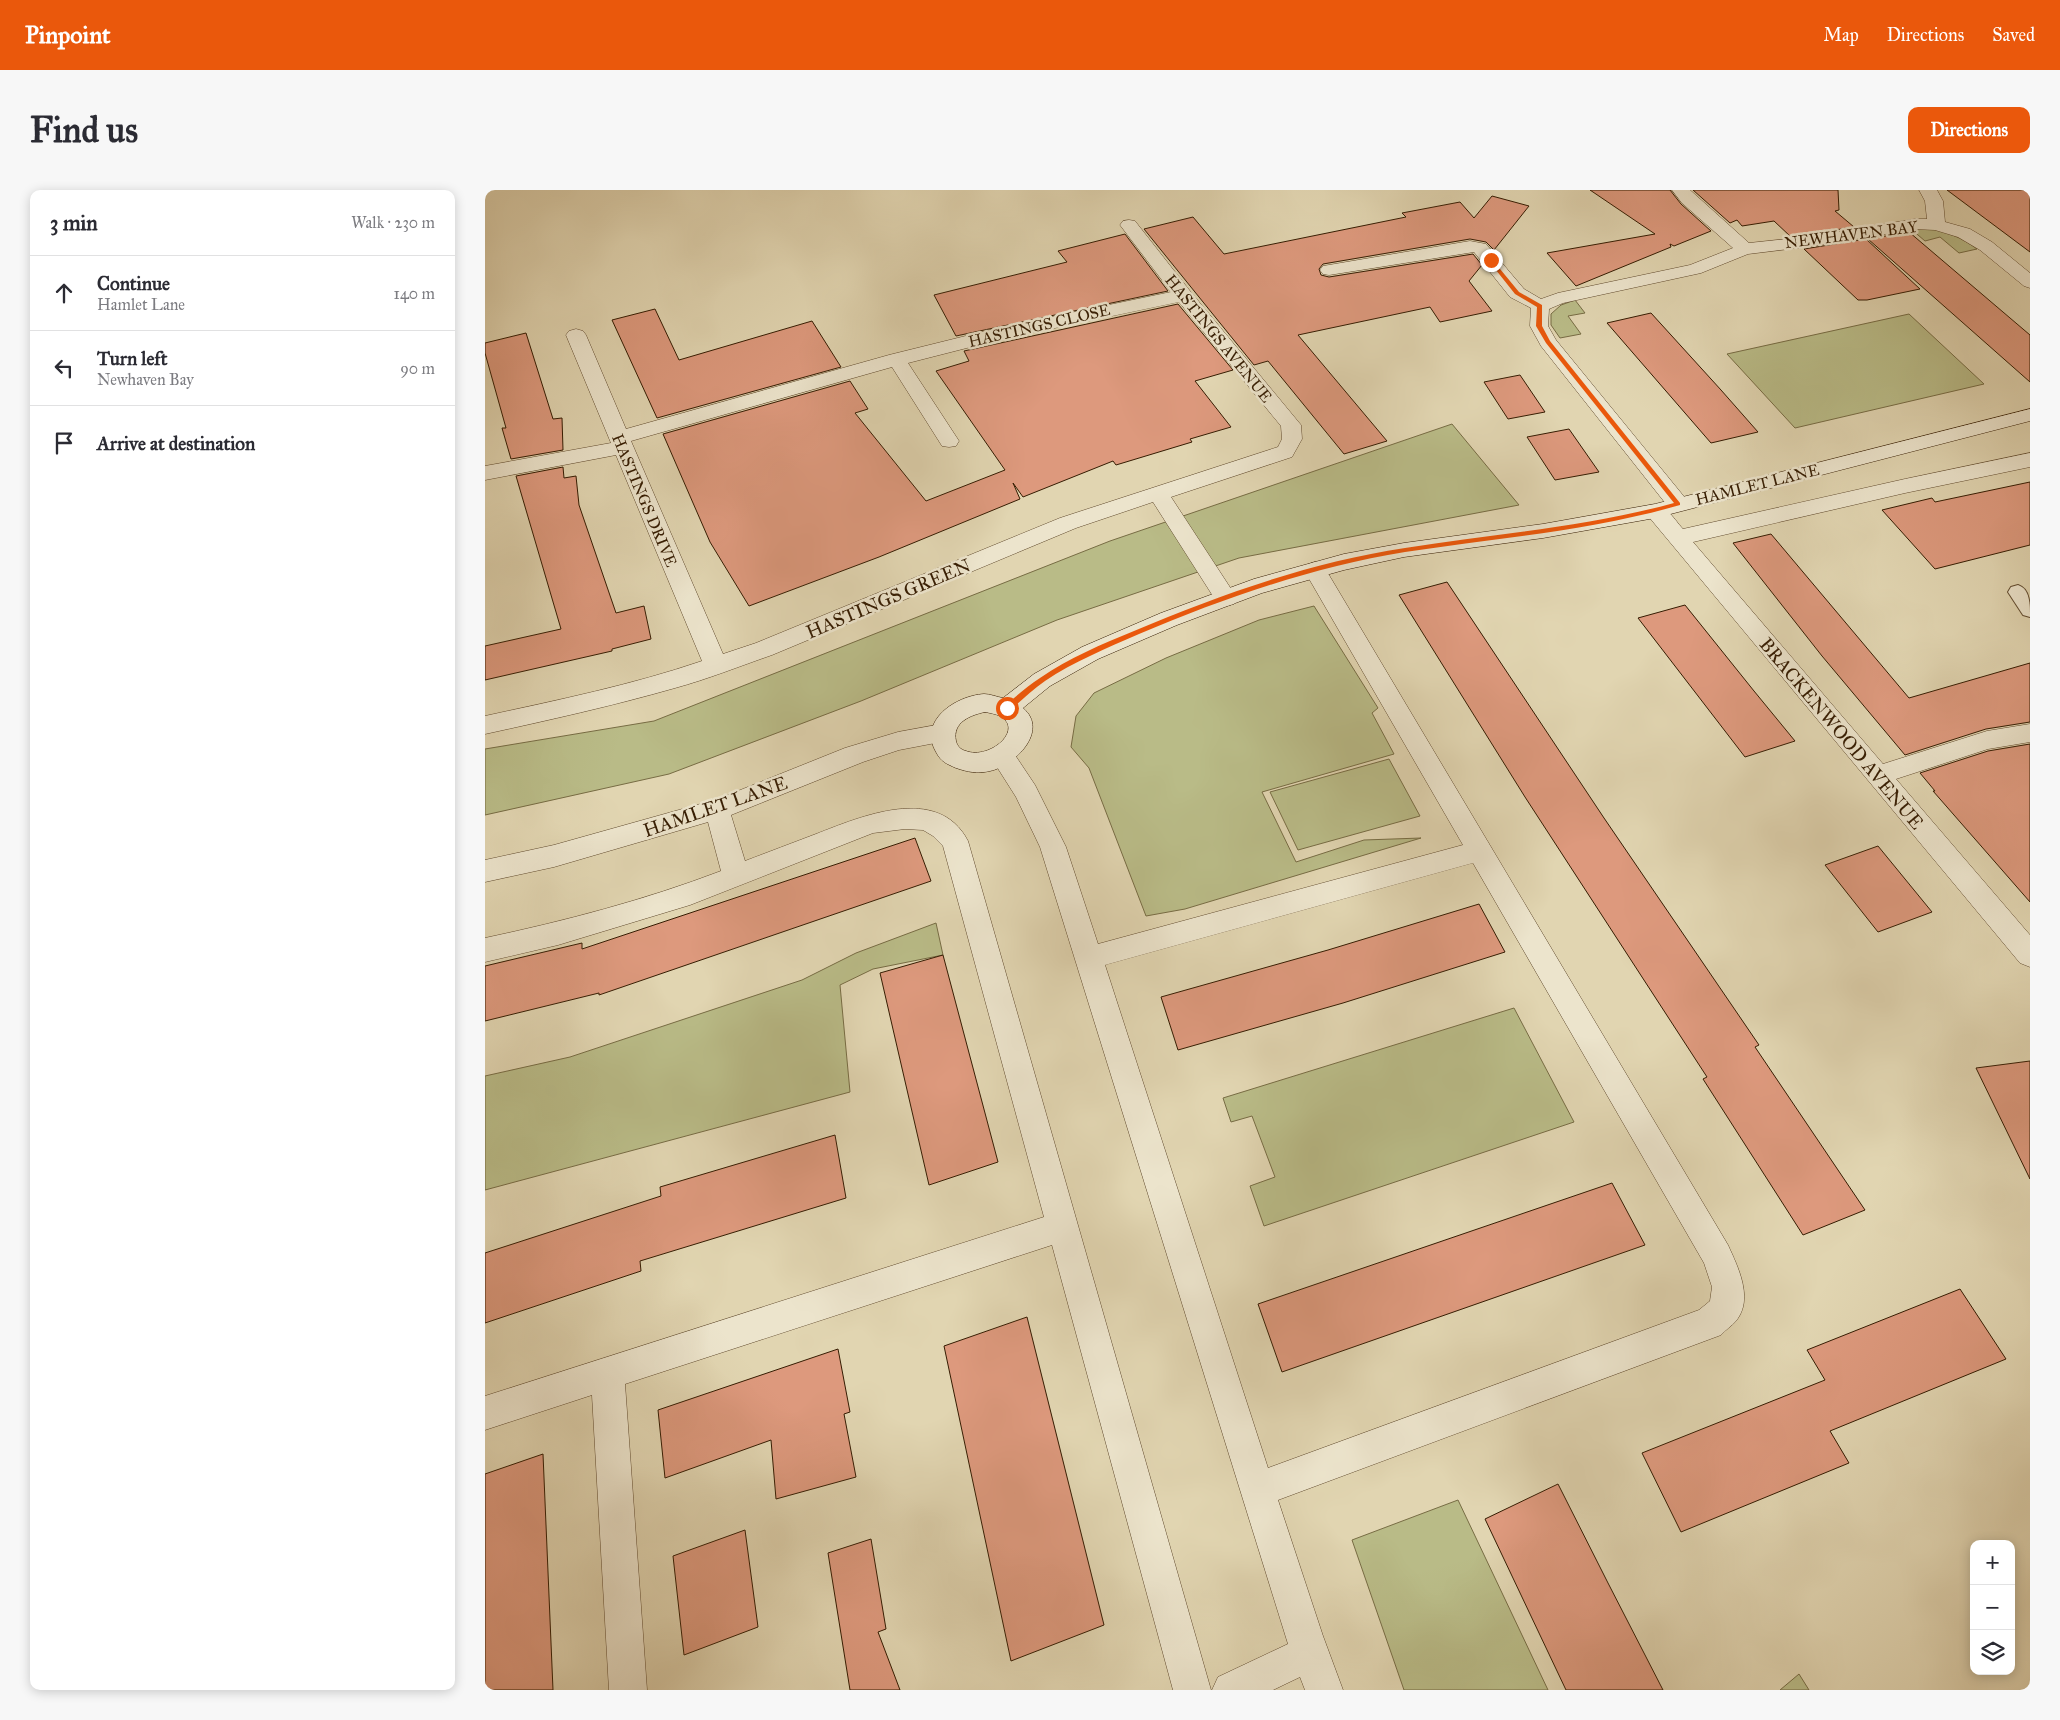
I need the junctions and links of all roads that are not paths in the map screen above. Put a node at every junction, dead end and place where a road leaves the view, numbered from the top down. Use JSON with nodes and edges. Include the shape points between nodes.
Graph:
{"nodes":[{"id":1,"x":1681,"y":190,"type":"edge"},
{"id":2,"x":1928,"y":190,"type":"edge"},
{"id":3,"x":1129,"y":225,"type":"dead end"},
{"id":4,"x":1936,"y":225,"type":"junction"},
{"id":5,"x":1745,"y":249,"type":"junction"},
{"id":6,"x":1329,"y":270,"type":"dead end"},
{"id":7,"x":2030,"y":282,"type":"edge"},
{"id":8,"x":1183,"y":295,"type":"junction"},
{"id":9,"x":1540,"y":306,"type":"junction"},
{"id":10,"x":576,"y":335,"type":"dead end"},
{"id":11,"x":896,"y":359,"type":"junction"},
{"id":12,"x":2030,"y":415,"type":"edge"},
{"id":13,"x":949,"y":441,"type":"dead end"},
{"id":14,"x":620,"y":443,"type":"junction"},
{"id":15,"x":1285,"y":452,"type":"joint"},
{"id":16,"x":2030,"y":460,"type":"edge"},
{"id":17,"x":485,"y":473,"type":"edge"},
{"id":18,"x":1158,"y":493,"type":"junction"},
{"id":19,"x":1678,"y":504,"type":"junction"},
{"id":20,"x":1655,"y":510,"type":"junction"},
{"id":21,"x":1677,"y":538,"type":"junction"},
{"id":22,"x":1315,"y":570,"type":"junction"},
{"id":23,"x":2019,"y":592,"type":"dead end"},
{"id":24,"x":1226,"y":598,"type":"junction"},
{"id":25,"x":2030,"y":610,"type":"edge"},
{"id":26,"x":716,"y":666,"type":"junction"},
{"id":27,"x":1007,"y":708,"type":"junction"},
{"id":28,"x":485,"y":725,"type":"edge"},
{"id":29,"x":942,"y":733,"type":"junction"},
{"id":30,"x":2030,"y":733,"type":"edge"},
{"id":31,"x":1002,"y":756,"type":"junction"},
{"id":32,"x":1878,"y":775,"type":"junction"},
{"id":33,"x":717,"y":808,"type":"junction"},
{"id":34,"x":1480,"y":851,"type":"junction"},
{"id":35,"x":485,"y":871,"type":"edge"},
{"id":36,"x":736,"y":877,"type":"junction"},
{"id":37,"x":485,"y":950,"type":"edge"},
{"id":38,"x":2030,"y":956,"type":"edge"},
{"id":39,"x":1088,"y":958,"type":"junction"},
{"id":40,"x":1063,"y":1226,"type":"junction"},
{"id":41,"x":607,"y":1373,"type":"junction"},
{"id":42,"x":485,"y":1413,"type":"edge"},
{"id":43,"x":1257,"y":1490,"type":"junction"},
{"id":44,"x":1310,"y":1653,"type":"junction"},
{"id":45,"x":628,"y":1690,"type":"edge"},
{"id":46,"x":1191,"y":1690,"type":"edge"},
{"id":47,"x":1231,"y":1690,"type":"edge"},
{"id":48,"x":1324,"y":1690,"type":"edge"}],
"edges":[{"from":1,"to":5,"type":"street"},
{"from":2,"to":4,"type":"street","via":[[1934,201]]},
{"from":3,"to":8,"type":"street","name":"HASTINGS AVENUE"},
{"from":4,"to":5,"type":"street","name":"NEWHAVEN BAY","via":[[1915,224]]},
{"from":4,"to":7,"type":"street","name":"NEWHAVEN BAY","via":[[1964,232],[1979,241]]},
{"from":5,"to":9,"type":"street","name":"NEWHAVEN BAY","via":[[1695,269],[1558,299]]},
{"from":6,"to":9,"type":"street","via":[[1470,246],[1480,248],[1517,293]]},
{"from":8,"to":11,"type":"street","name":"HASTINGS CLOSE"},
{"from":8,"to":15,"type":"street","name":"HASTINGS AVENUE","via":[[1291,425],[1294,436]]},
{"from":9,"to":19,"type":"street","via":[[1539,326],[1548,342]]},
{"from":10,"to":14,"type":"street","name":"HASTINGS DRIVE"},
{"from":11,"to":13,"type":"street"},
{"from":11,"to":14,"type":"street","name":"HASTINGS CLOSE"},
{"from":12,"to":19,"type":"street","name":"HAMLET LANE"},
{"from":14,"to":17,"type":"street","name":"HASTINGS CLOSE"},
{"from":14,"to":26,"type":"street","name":"HASTINGS DRIVE"},
{"from":15,"to":18,"type":"street","name":"HASTINGS GREEN"},
{"from":16,"to":21,"type":"street"},
{"from":18,"to":24,"type":"street"},
{"from":18,"to":26,"type":"street","name":"HASTINGS GREEN","via":[[1069,523],[764,650]]},
{"from":19,"to":20,"type":"street","name":"HAMLET LANE"},
{"from":20,"to":21,"type":"street","name":"BRACKENWOOD AVENUE"},
{"from":20,"to":22,"type":"street","name":"HAMLET LANE","via":[[1543,532],[1404,550]]},
{"from":21,"to":32,"type":"street","name":"BRACKENWOOD AVENUE"},
{"from":22,"to":24,"type":"street","name":"HAMLET LANE"},
{"from":22,"to":34,"type":"street"},
{"from":23,"to":25,"type":"lane"},
{"from":24,"to":27,"type":"street","name":"HAMLET LANE","via":[[1090,653],[1042,680]]},
{"from":26,"to":28,"type":"street","name":"HASTINGS GREEN","via":[[639,689]]},
{"from":27,"to":29,"type":"street","via":[[985,703],[961,709],[945,724]]},
{"from":27,"to":31,"type":"street","via":[[1020,722],[1021,731],[1012,750]]},
{"from":29,"to":31,"type":"street","via":[[942,742],[955,757],[978,763]]},
{"from":29,"to":33,"type":"street","name":"HAMLET LANE","via":[[854,755]]},
{"from":30,"to":32,"type":"street","via":[[1987,740]]},
{"from":31,"to":39,"type":"street","via":[[1026,792],[1053,847]]},
{"from":32,"to":38,"type":"street","name":"BRACKENWOOD AVENUE"},
{"from":33,"to":35,"type":"street","name":"HAMLET LANE","via":[[554,856]]},
{"from":33,"to":36,"type":"street"},
{"from":34,"to":39,"type":"street"},
{"from":34,"to":43,"type":"street","via":[[1717,1256],[1727,1287],[1725,1308],[1709,1323]]},
{"from":36,"to":37,"type":"street","via":[[558,934]]},
{"from":36,"to":40,"type":"street","via":[[869,824],[893,819],[919,820],[939,826],[955,841]]},
{"from":39,"to":43,"type":"street"},
{"from":40,"to":41,"type":"street"},
{"from":40,"to":46,"type":"street"},
{"from":41,"to":42,"type":"street"},
{"from":41,"to":45,"type":"street"},
{"from":43,"to":44,"type":"street"},
{"from":44,"to":47,"type":"street"},
{"from":44,"to":48,"type":"street"}]}
